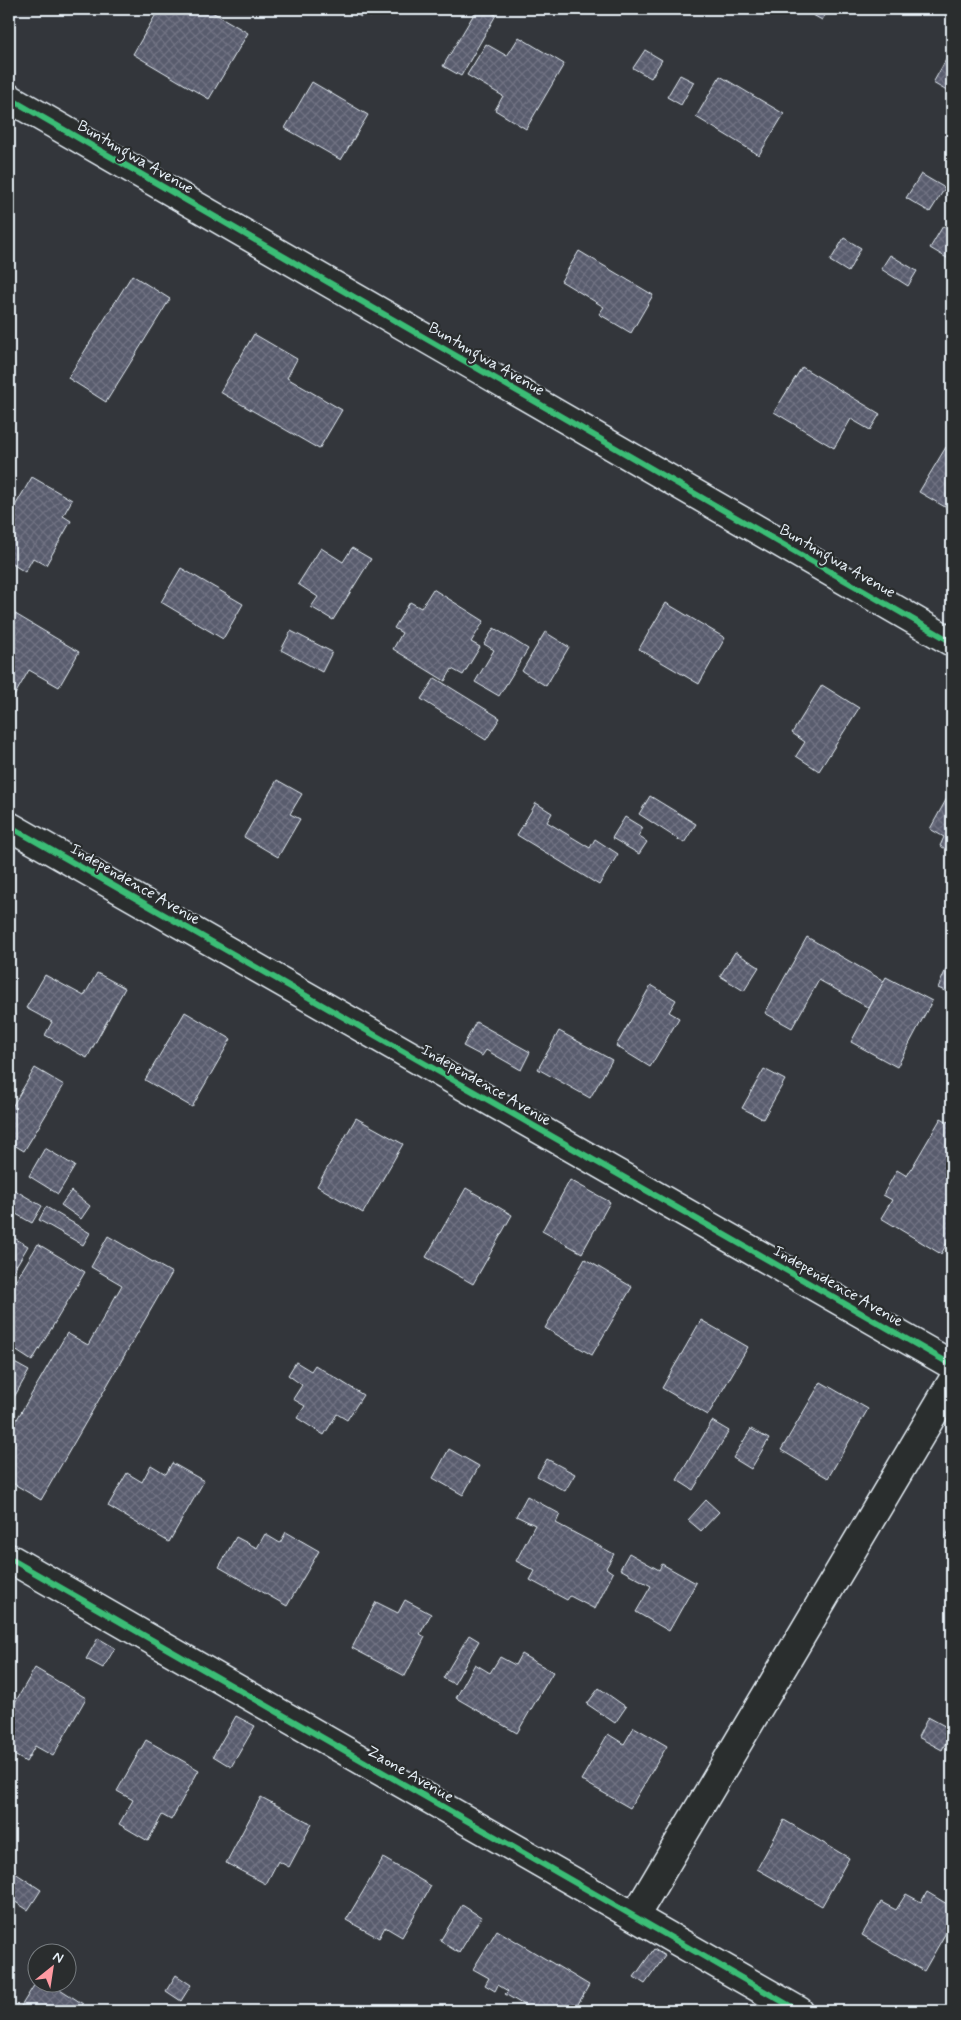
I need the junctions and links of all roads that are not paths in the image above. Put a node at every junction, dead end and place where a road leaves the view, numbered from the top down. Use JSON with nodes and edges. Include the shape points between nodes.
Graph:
{"nodes":[{"id":1,"x":9,"y":98,"type":"edge"},
{"id":2,"x":952,"y":642,"type":"edge"},
{"id":3,"x":9,"y":826,"type":"edge"},
{"id":4,"x":952,"y":1366,"type":"edge"},
{"id":5,"x":952,"y":1382,"type":"edge"},
{"id":6,"x":9,"y":1558,"type":"edge"},
{"id":7,"x":635,"y":1916,"type":"junction"},
{"id":8,"x":799,"y":2011,"type":"edge"}],
"edges":[{"from":1,"to":2,"type":"street","name":"Buntungwa Avenue"},
{"from":3,"to":4,"type":"street","name":"Independence Avenue"},
{"from":5,"to":7,"type":"street"},
{"from":6,"to":7,"type":"street","name":"Zaone Avenue"},
{"from":7,"to":8,"type":"street","name":"Zaone Avenue"}]}
